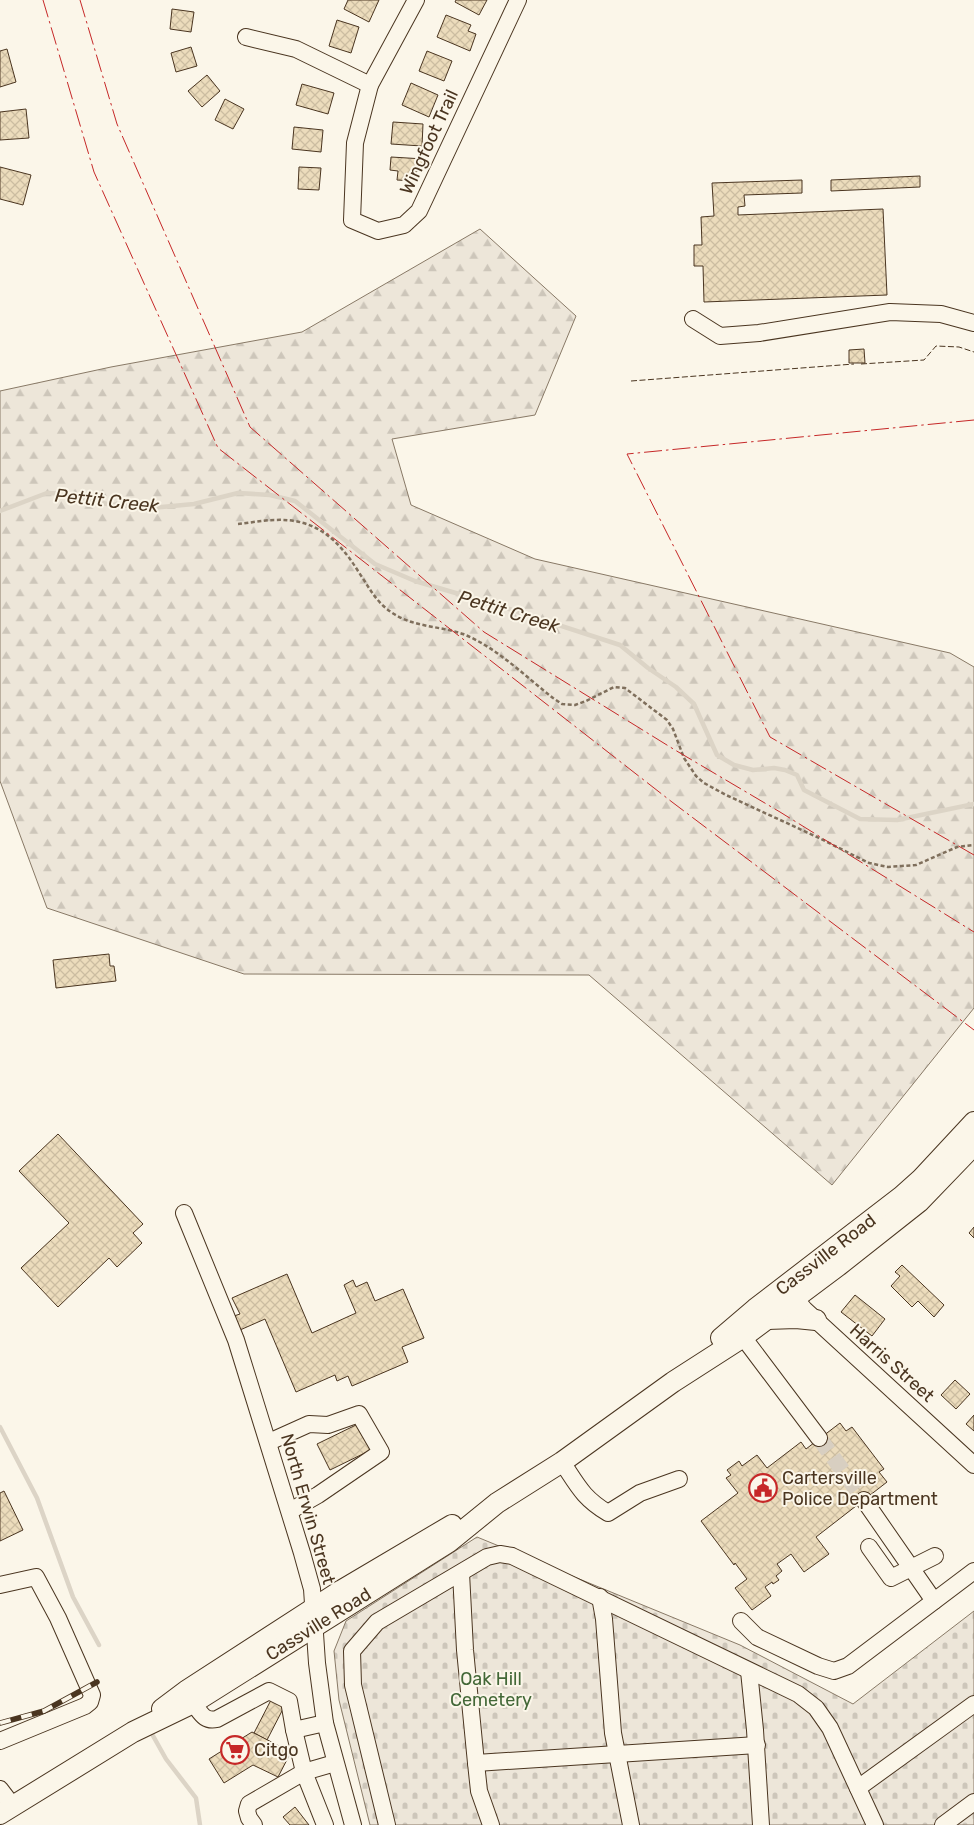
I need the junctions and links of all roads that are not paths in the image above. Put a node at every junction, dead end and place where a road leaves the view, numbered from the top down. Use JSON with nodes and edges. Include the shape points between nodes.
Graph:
{"nodes":[{"id":1,"x":416,"y":0,"type":"edge"},
{"id":2,"x":518,"y":0,"type":"edge"},
{"id":3,"x":246,"y":37,"type":"dead end"},
{"id":4,"x":370,"y":85,"type":"junction"},
{"id":5,"x":692,"y":318,"type":"dead end"},
{"id":6,"x":974,"y":323,"type":"edge"},
{"id":7,"x":974,"y":1122,"type":"edge"},
{"id":8,"x":974,"y":1145,"type":"edge"},
{"id":9,"x":184,"y":1213,"type":"dead end"},
{"id":10,"x":790,"y":1293,"type":"junction"},
{"id":11,"x":767,"y":1319,"type":"junction"},
{"id":12,"x":816,"y":1320,"type":"junction"},
{"id":13,"x":743,"y":1337,"type":"junction"},
{"id":14,"x":673,"y":1382,"type":"junction"},
{"id":15,"x":820,"y":1438,"type":"tunnel mouth"},
{"id":16,"x":269,"y":1442,"type":"junction"},
{"id":17,"x":562,"y":1462,"type":"junction"},
{"id":18,"x":974,"y":1465,"type":"edge"},
{"id":19,"x":680,"y":1479,"type":"dead end"},
{"id":20,"x":864,"y":1500,"type":"tunnel mouth"},
{"id":21,"x":290,"y":1512,"type":"junction"},
{"id":22,"x":868,"y":1547,"type":"dead end"},
{"id":23,"x":935,"y":1556,"type":"dead end"},
{"id":24,"x":912,"y":1567,"type":"junction"},
{"id":25,"x":974,"y":1571,"type":"edge"},
{"id":26,"x":461,"y":1573,"type":"junction"},
{"id":27,"x":0,"y":1585,"type":"edge"},
{"id":28,"x":600,"y":1598,"type":"junction"},
{"id":29,"x":934,"y":1601,"type":"junction"},
{"id":30,"x":314,"y":1618,"type":"junction"},
{"id":31,"x":741,"y":1622,"type":"dead end"},
{"id":32,"x":749,"y":1671,"type":"junction"},
{"id":33,"x":193,"y":1703,"type":"junction"},
{"id":34,"x":974,"y":1704,"type":"edge"},
{"id":35,"x":325,"y":1723,"type":"junction"},
{"id":36,"x":294,"y":1730,"type":"junction"},
{"id":37,"x":133,"y":1732,"type":"junction"},
{"id":38,"x":0,"y":1741,"type":"edge"},
{"id":39,"x":756,"y":1745,"type":"junction"},
{"id":40,"x":617,"y":1754,"type":"junction"},
{"id":41,"x":335,"y":1763,"type":"junction"},
{"id":42,"x":476,"y":1763,"type":"junction"},
{"id":43,"x":304,"y":1772,"type":"junction"},
{"id":44,"x":858,"y":1788,"type":"junction"},
{"id":45,"x":0,"y":1789,"type":"edge"},
{"id":46,"x":974,"y":1802,"type":"edge"},
{"id":47,"x":6,"y":1810,"type":"edge"},
{"id":48,"x":254,"y":1825,"type":"edge"},
{"id":49,"x":326,"y":1825,"type":"edge"},
{"id":50,"x":353,"y":1825,"type":"edge"},
{"id":51,"x":387,"y":1825,"type":"edge"},
{"id":52,"x":490,"y":1825,"type":"edge"},
{"id":53,"x":631,"y":1825,"type":"edge"},
{"id":54,"x":761,"y":1825,"type":"edge"},
{"id":55,"x":875,"y":1825,"type":"edge"},
{"id":56,"x":943,"y":1825,"type":"edge"}],
"edges":[{"from":1,"to":4,"type":"street","name":"Wingfoot Trail"},
{"from":2,"to":4,"type":"street","name":"Wingfoot Trail","via":[[419,211],[404,225],[378,231],[352,220],[355,143]]},
{"from":3,"to":4,"type":"street","via":[[296,49]]},
{"from":5,"to":6,"type":"street","via":[[720,336],[890,312],[941,314]]},
{"from":7,"to":10,"type":"main road","name":"Cassville Road","via":[[922,1179]]},
{"from":8,"to":10,"type":"main road","name":"Cassville Road","via":[[919,1202],[838,1266]]},
{"from":9,"to":16,"type":"street","name":"North Erwin Street","via":[[236,1340]]},
{"from":10,"to":11,"type":"main road","name":"Cassville Road"},
{"from":10,"to":12,"type":"street","name":"Harris Street"},
{"from":10,"to":14,"type":"main road","name":"Cassville Road","via":[[733,1327]]},
{"from":11,"to":12,"type":"main road"},
{"from":11,"to":13,"type":"main road","name":"Cassville Road"},
{"from":12,"to":18,"type":"street","name":"Harris Street"},
{"from":13,"to":14,"type":"main road","name":"Cassville Road"},
{"from":13,"to":15,"type":"street"},
{"from":14,"to":17,"type":"main road","name":"Cassville Road"},
{"from":16,"to":21,"type":"street","name":"North Erwin Street"},
{"from":16,"to":21,"type":"street","via":[[309,1424],[328,1425],[359,1414],[381,1452]]},
{"from":17,"to":19,"type":"street","via":[[583,1495],[608,1514],[640,1493]]},
{"from":17,"to":30,"type":"main road","name":"Cassville Road","via":[[497,1503],[448,1542]]},
{"from":20,"to":24,"type":"street"},
{"from":21,"to":30,"type":"street","name":"North Erwin Street","via":[[312,1589]]},
{"from":22,"to":24,"type":"street","via":[[891,1578]]},
{"from":23,"to":24,"type":"street"},
{"from":24,"to":29,"type":"street"},
{"from":25,"to":29,"type":"street"},
{"from":26,"to":28,"type":"street","via":[[487,1557],[506,1554]]},
{"from":26,"to":42,"type":"street"},
{"from":26,"to":51,"type":"street","via":[[378,1622],[352,1651],[353,1684]]},
{"from":27,"to":38,"type":"street","via":[[36,1577],[92,1695],[85,1706]]},
{"from":28,"to":32,"type":"street"},
{"from":28,"to":40,"type":"street"},
{"from":29,"to":31,"type":"street","via":[[848,1666],[834,1671],[757,1637]]},
{"from":30,"to":33,"type":"main road","name":"Cassville Road"},
{"from":30,"to":35,"type":"street","name":"North Erwin Street"},
{"from":30,"to":37,"type":"main road","name":"Cassville Road","via":[[186,1691]]},
{"from":32,"to":39,"type":"street"},
{"from":32,"to":44,"type":"street","via":[[798,1694],[816,1708],[830,1728]]},
{"from":33,"to":36,"type":"street","via":[[204,1719],[217,1719],[269,1691],[289,1700]]},
{"from":33,"to":37,"type":"main road","name":"Cassville Road"},
{"from":34,"to":44,"type":"street"},
{"from":35,"to":36,"type":"street"},
{"from":35,"to":41,"type":"street","name":"North Erwin Street"},
{"from":36,"to":43,"type":"street"},
{"from":37,"to":47,"type":"main road","name":"Cassville Road"},
{"from":39,"to":40,"type":"street"},
{"from":39,"to":54,"type":"street"},
{"from":40,"to":42,"type":"street"},
{"from":40,"to":53,"type":"street"},
{"from":41,"to":43,"type":"street"},
{"from":41,"to":50,"type":"street","name":"North Erwin Street"},
{"from":42,"to":52,"type":"street","via":[[479,1791]]},
{"from":43,"to":48,"type":"street","via":[[249,1804],[247,1811]]},
{"from":43,"to":49,"type":"street"},
{"from":44,"to":55,"type":"street"},
{"from":45,"to":47,"type":"street"},
{"from":46,"to":56,"type":"street"}]}
